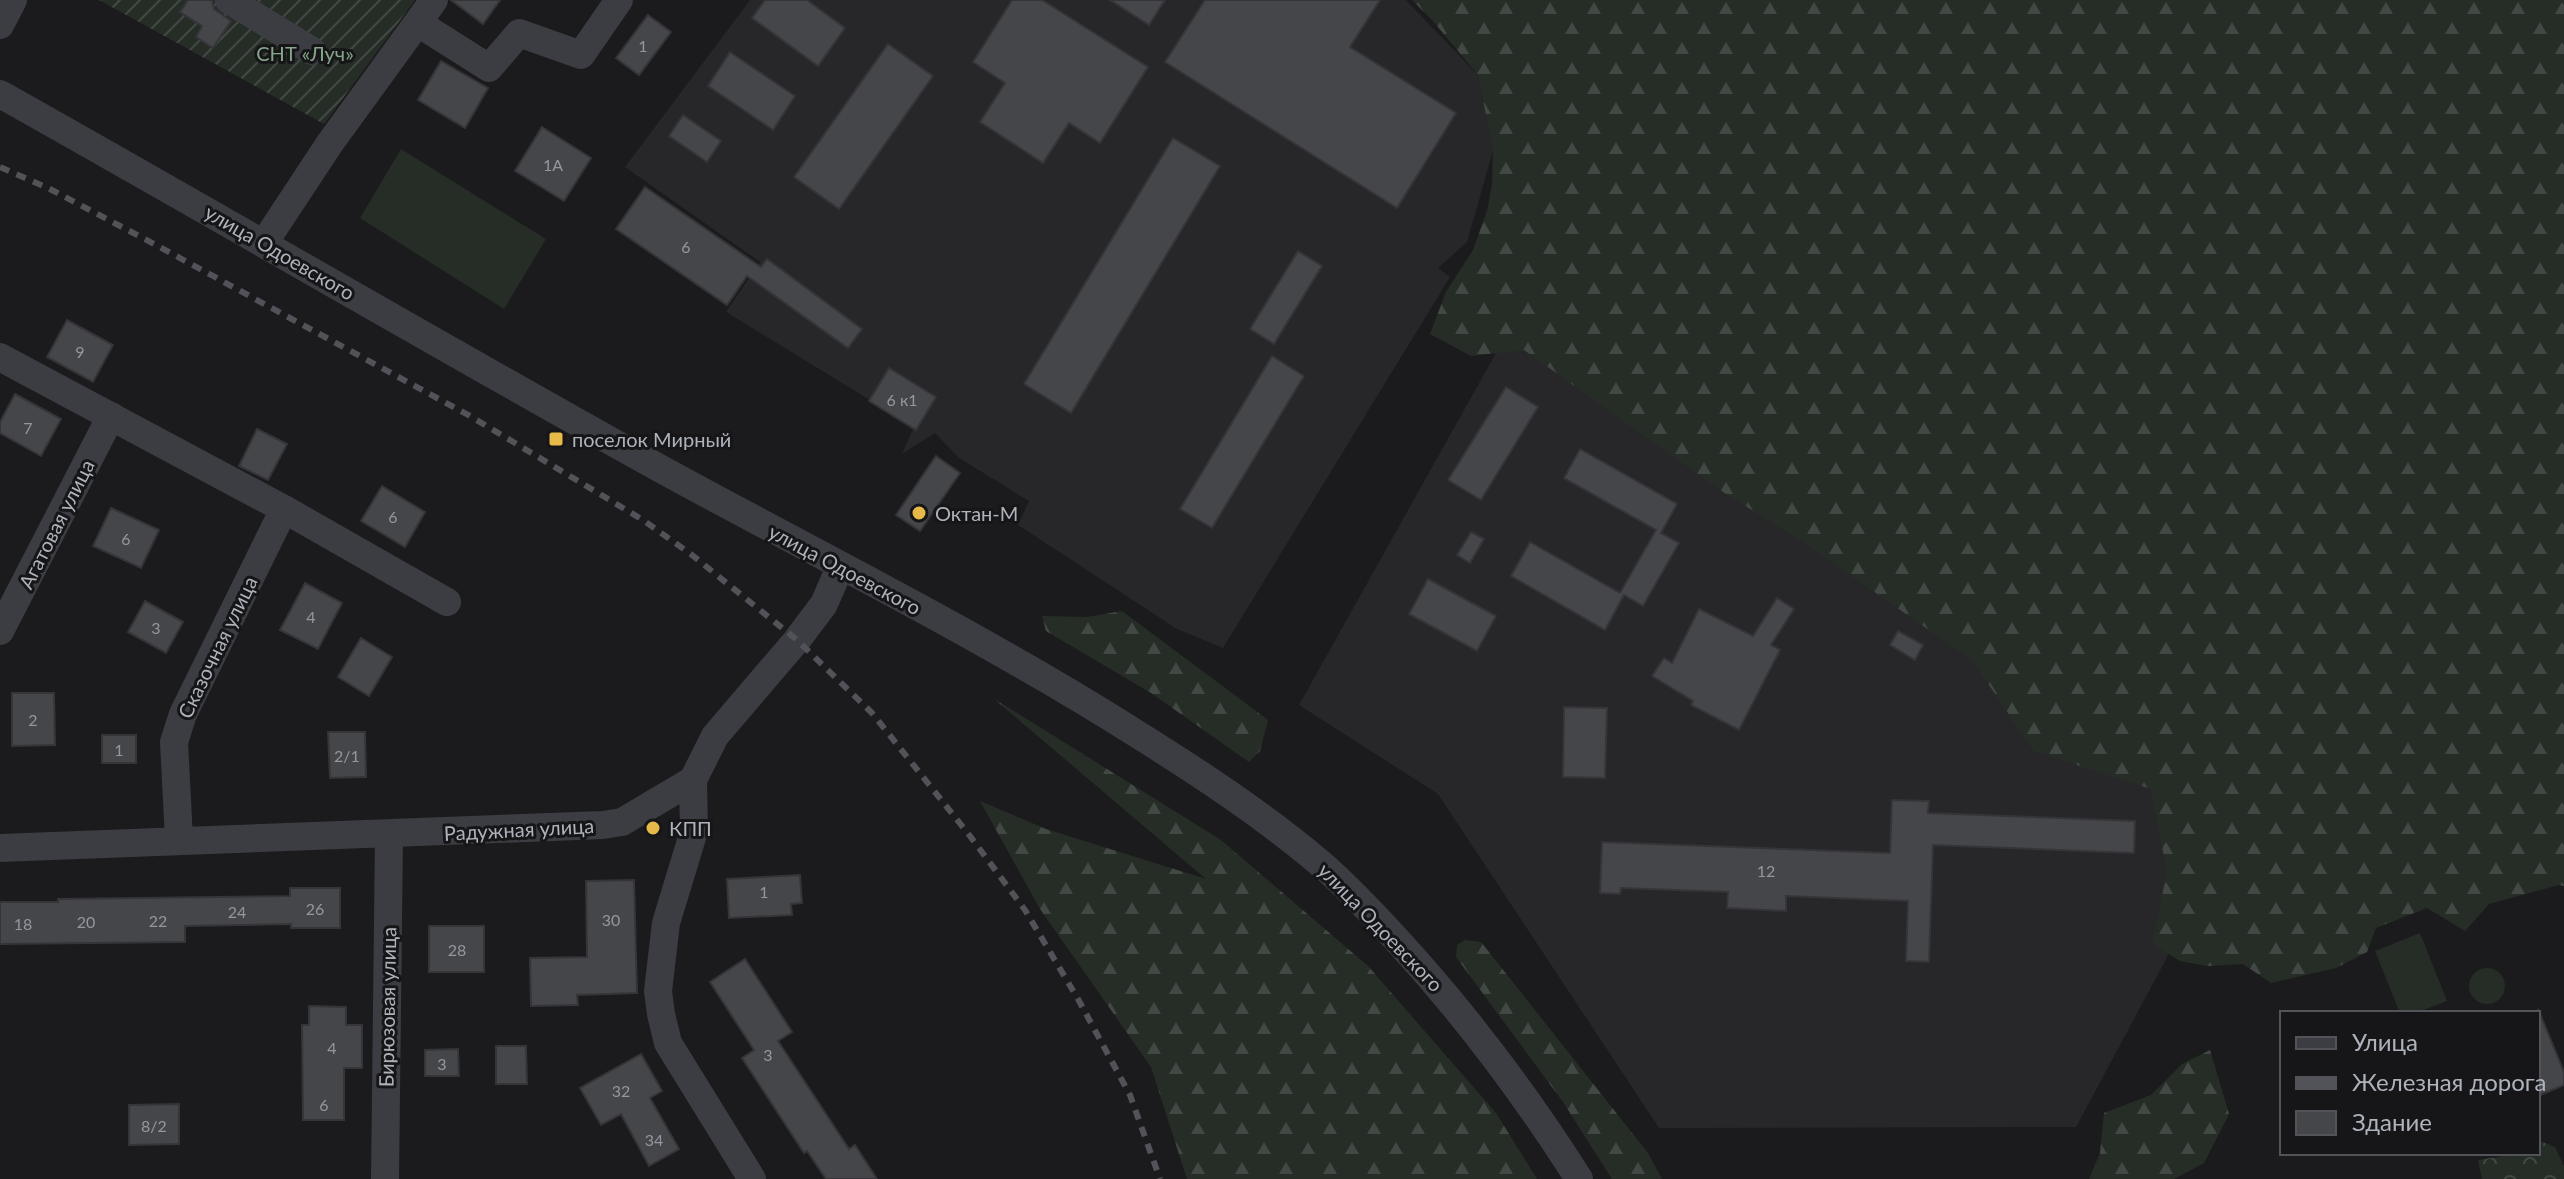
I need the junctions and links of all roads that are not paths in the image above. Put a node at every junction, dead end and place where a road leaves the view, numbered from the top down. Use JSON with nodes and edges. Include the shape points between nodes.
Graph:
{"nodes":[{"id":1,"x":13,"y":0,"type":"edge"},
{"id":2,"x":229,"y":0,"type":"edge"},
{"id":3,"x":619,"y":0,"type":"edge"},
{"id":4,"x":426,"y":11,"type":"edge"},
{"id":5,"x":0,"y":25,"type":"edge"},
{"id":6,"x":312,"y":51,"type":"dead end"},
{"id":7,"x":0,"y":94,"type":"edge"},
{"id":8,"x":264,"y":243,"type":"junction"},
{"id":9,"x":0,"y":357,"type":"edge"},
{"id":10,"x":111,"y":416,"type":"junction"},
{"id":11,"x":284,"y":509,"type":"junction"},
{"id":12,"x":840,"y":567,"type":"junction"},
{"id":13,"x":447,"y":602,"type":"dead end"},
{"id":14,"x":0,"y":631,"type":"edge"},
{"id":15,"x":693,"y":780,"type":"junction"},
{"id":16,"x":389,"y":835,"type":"junction"},
{"id":17,"x":179,"y":839,"type":"junction"},
{"id":18,"x":0,"y":848,"type":"edge"},
{"id":19,"x":385,"y":1179,"type":"edge"},
{"id":20,"x":752,"y":1179,"type":"edge"},
{"id":21,"x":1579,"y":1179,"type":"edge"}],
"edges":[{"from":1,"to":5,"type":"street"},
{"from":2,"to":6,"type":"street"},
{"from":3,"to":4,"type":"street","via":[[581,55],[519,33],[489,68]]},
{"from":4,"to":8,"type":"street"},
{"from":7,"to":8,"type":"street","name":"улица Одоевского"},
{"from":8,"to":12,"type":"street","name":"улица Одоевского"},
{"from":9,"to":10,"type":"street"},
{"from":10,"to":11,"type":"street"},
{"from":10,"to":14,"type":"street","name":"Агатовая улица"},
{"from":11,"to":13,"type":"street"},
{"from":11,"to":17,"type":"street","name":"Сказочная улица","via":[[174,742]]},
{"from":12,"to":15,"type":"street","via":[[824,604],[715,736]]},
{"from":12,"to":21,"type":"street","name":"улица Одоевского","via":[[1075,695],[1203,776],[1324,866],[1439,986]]},
{"from":15,"to":16,"type":"street","name":"Радужная улица","via":[[613,824]]},
{"from":15,"to":20,"type":"street","via":[[694,831],[666,923],[658,991],[661,1014],[668,1043]]},
{"from":16,"to":17,"type":"street","name":"Радужная улица"},
{"from":16,"to":19,"type":"street","name":"Бирюзовая улица"},
{"from":17,"to":18,"type":"street","name":"Радужная улица"}]}
